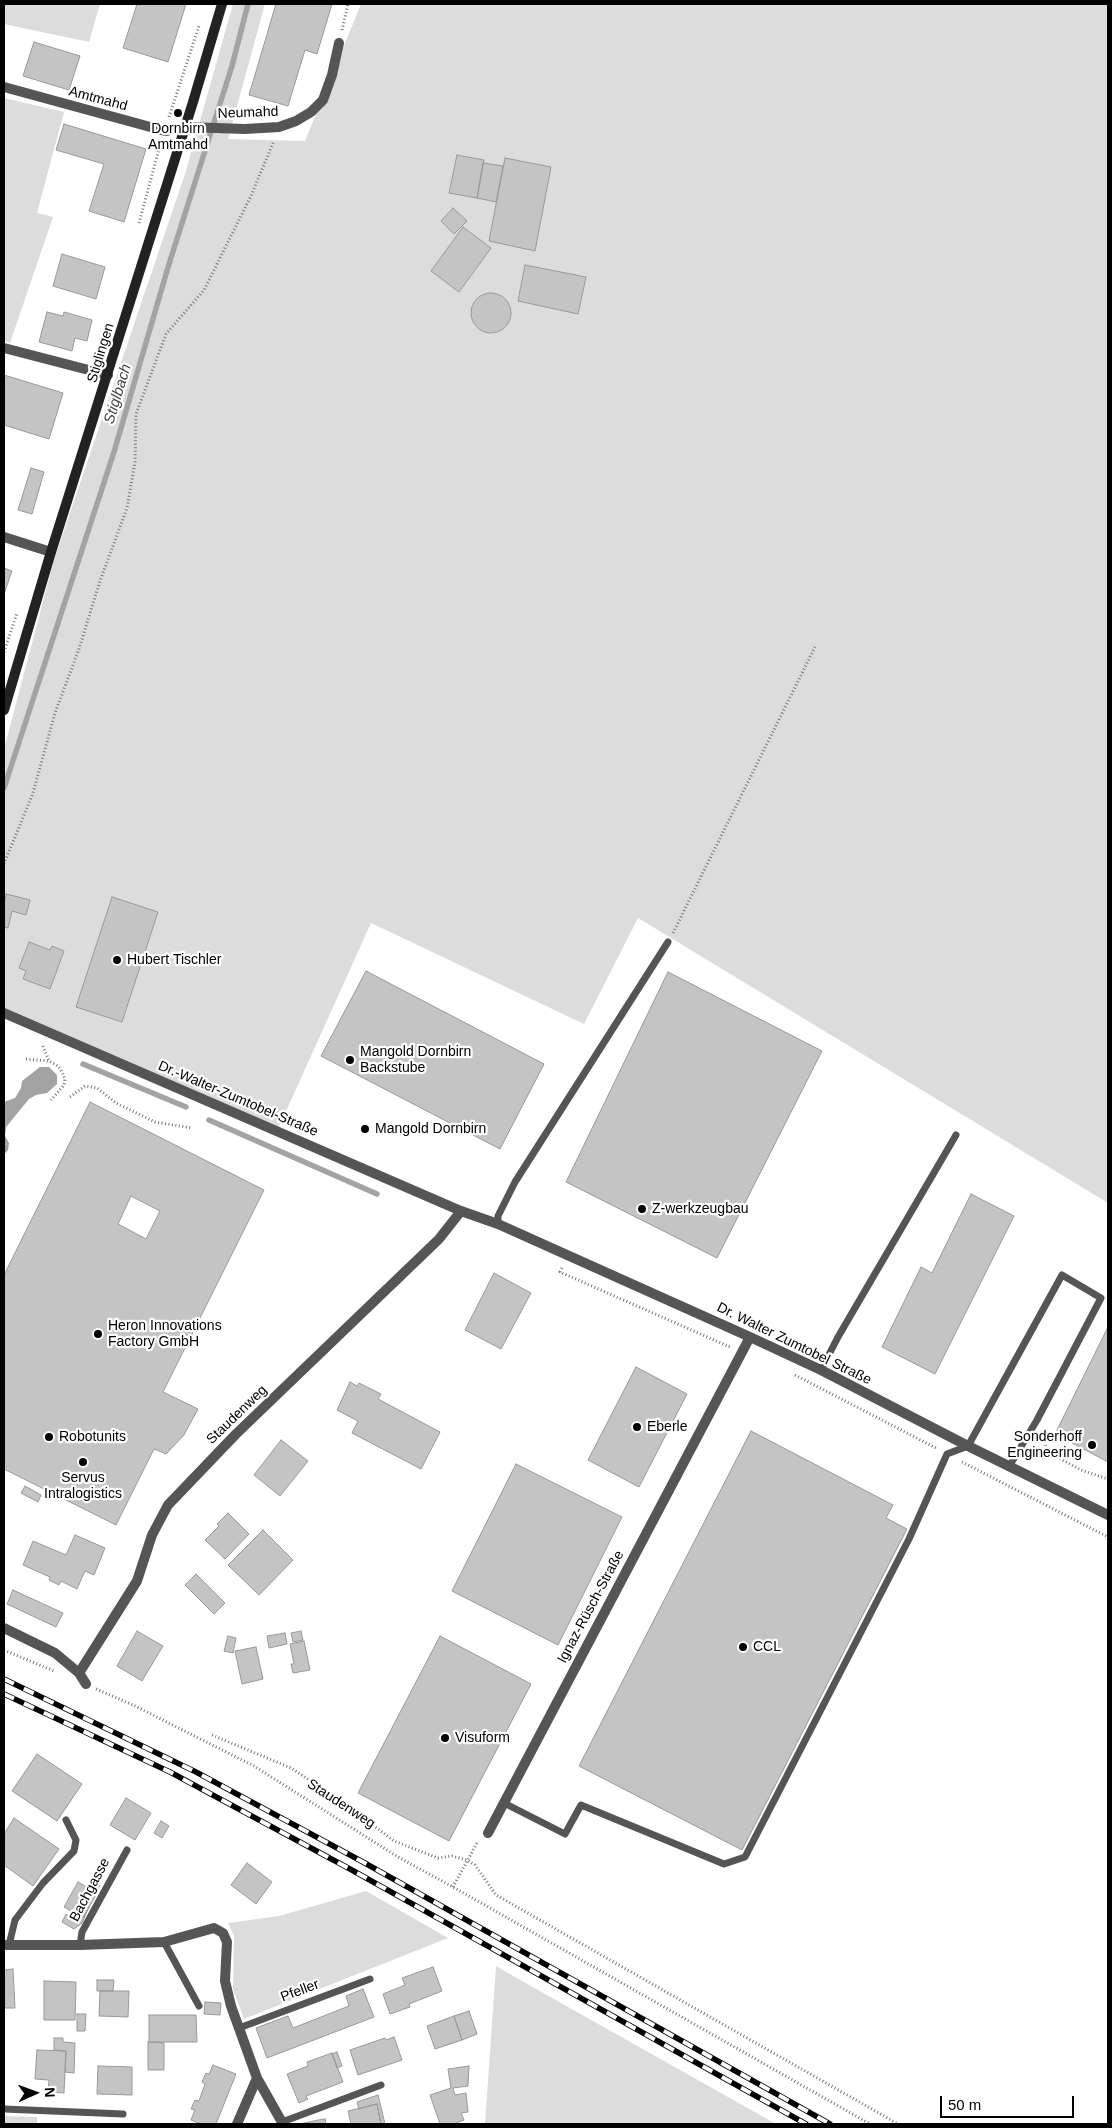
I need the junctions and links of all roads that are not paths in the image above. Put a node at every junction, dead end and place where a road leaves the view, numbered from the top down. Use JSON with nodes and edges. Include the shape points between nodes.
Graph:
{"nodes":[{"id":1,"x":222,"y":4,"type":"edge"},
{"id":2,"x":339,"y":43,"type":"road end"},
{"id":3,"x":4,"y":87,"type":"edge"},
{"id":4,"x":186,"y":127,"type":"junction"},
{"id":5,"x":4,"y":348,"type":"edge"},
{"id":6,"x":108,"y":375,"type":"junction"},
{"id":7,"x":4,"y":537,"type":"edge"},
{"id":8,"x":51,"y":552,"type":"junction"},
{"id":9,"x":4,"y":710,"type":"edge"},
{"id":10,"x":668,"y":942,"type":"road end"},
{"id":11,"x":4,"y":1013,"type":"edge"},
{"id":12,"x":956,"y":1135,"type":"dead end"},
{"id":13,"x":461,"y":1211,"type":"junction"},
{"id":14,"x":498,"y":1224,"type":"junction"},
{"id":15,"x":750,"y":1337,"type":"junction"},
{"id":16,"x":821,"y":1370,"type":"junction"},
{"id":17,"x":968,"y":1446,"type":"junction"},
{"id":18,"x":1010,"y":1465,"type":"junction"},
{"id":19,"x":1108,"y":1515,"type":"edge"},
{"id":20,"x":4,"y":1628,"type":"edge"},
{"id":21,"x":79,"y":1673,"type":"junction"},
{"id":22,"x":86,"y":1684,"type":"road end"},
{"id":23,"x":504,"y":1803,"type":"junction"},
{"id":24,"x":66,"y":1820,"type":"dead end"},
{"id":25,"x":488,"y":1833,"type":"road end"},
{"id":26,"x":127,"y":1850,"type":"dead end"},
{"id":27,"x":164,"y":1942,"type":"junction"},
{"id":28,"x":6,"y":1945,"type":"edge"},
{"id":29,"x":80,"y":1945,"type":"junction"},
{"id":30,"x":370,"y":1979,"type":"dead end"},
{"id":31,"x":199,"y":2006,"type":"dead end"},
{"id":32,"x":239,"y":2028,"type":"junction"},
{"id":33,"x":257,"y":2078,"type":"junction"},
{"id":34,"x":381,"y":2085,"type":"dead end"},
{"id":35,"x":4,"y":2109,"type":"edge"},
{"id":36,"x":123,"y":2114,"type":"dead end"},
{"id":37,"x":283,"y":2123,"type":"edge"},
{"id":38,"x":238,"y":2124,"type":"edge"}],
"edges":[{"from":1,"to":4,"type":"main road","name":"Stiglingen"},
{"from":2,"to":4,"type":"street","name":"Neumahd","via":[[323,100],[304,117],[279,128]]},
{"from":3,"to":4,"type":"street","name":"Amtmahd","via":[[130,117],[165,131]]},
{"from":4,"to":6,"type":"main road","name":"Stiglingen"},
{"from":5,"to":6,"type":"street"},
{"from":6,"to":8,"type":"main road","name":"Stiglingen"},
{"from":7,"to":8,"type":"street"},
{"from":8,"to":9,"type":"main road","name":"Stiglingen"},
{"from":10,"to":14,"type":"lane","via":[[515,1182],[498,1216]]},
{"from":11,"to":13,"type":"street","name":"Dr.-Walter-Zumtobel-Straße"},
{"from":12,"to":16,"type":"lane"},
{"from":13,"to":14,"type":"street","name":"Dr. Walter Zumtobel Straße"},
{"from":13,"to":21,"type":"street","name":"Staudenweg","via":[[439,1239],[236,1434],[168,1505],[152,1535],[137,1581]]},
{"from":14,"to":15,"type":"street","name":"Dr. Walter Zumtobel Straße"},
{"from":15,"to":16,"type":"street","name":"Dr. Walter Zumtobel Straße"},
{"from":15,"to":23,"type":"street","name":"Ignaz-Rüsch-Straße"},
{"from":16,"to":17,"type":"street","name":"Dr. Walter Zumtobel Straße"},
{"from":17,"to":18,"type":"street","name":"Dr. Walter Zumtobel Straße"},
{"from":17,"to":18,"type":"lane","via":[[1062,1275],[1102,1298]]},
{"from":17,"to":23,"type":"lane","via":[[947,1454],[909,1539],[745,1857],[724,1864],[581,1805],[565,1834]]},
{"from":18,"to":19,"type":"street","name":"Dr. Walter Zumtobel Straße"},
{"from":20,"to":21,"type":"street","via":[[55,1653]]},
{"from":21,"to":22,"type":"street"},
{"from":23,"to":25,"type":"street","name":"Ignaz-Rüsch-Straße"},
{"from":24,"to":28,"type":"lane","via":[[76,1840],[74,1852],[43,1883],[15,1920]]},
{"from":26,"to":29,"type":"lane","name":"Bachgasse","via":[[82,1932]]},
{"from":27,"to":29,"type":"street"},
{"from":27,"to":31,"type":"lane"},
{"from":27,"to":32,"type":"street","via":[[214,1928],[223,1933],[226,1942],[225,1981]]},
{"from":28,"to":29,"type":"street"},
{"from":30,"to":32,"type":"lane","name":"Pfeller"},
{"from":32,"to":33,"type":"street"},
{"from":33,"to":37,"type":"street"},
{"from":33,"to":38,"type":"street"},
{"from":34,"to":37,"type":"lane"},
{"from":35,"to":36,"type":"lane"}]}
